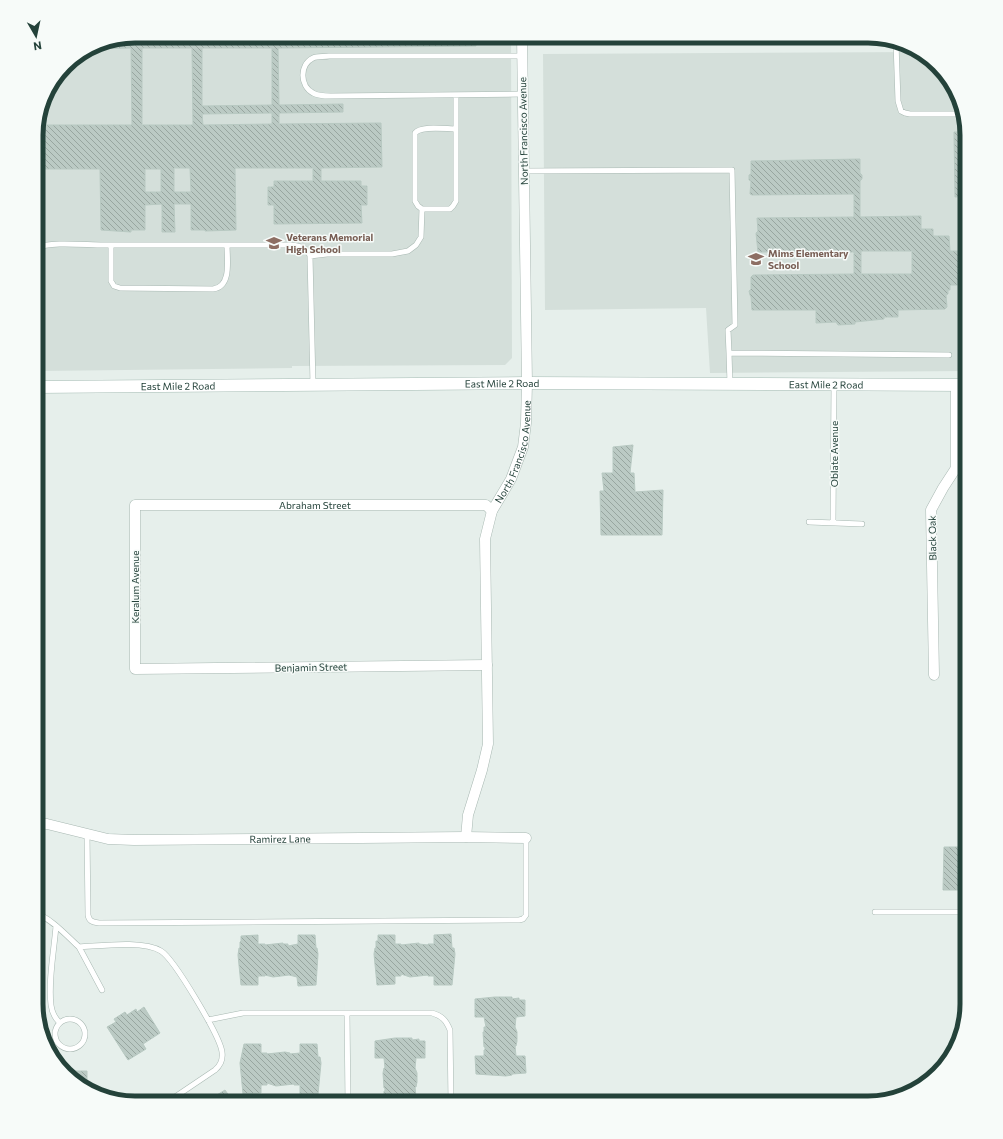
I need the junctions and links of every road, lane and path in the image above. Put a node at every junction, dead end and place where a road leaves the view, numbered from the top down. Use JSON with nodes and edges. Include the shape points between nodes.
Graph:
{"nodes":[{"id":1,"x":522,"y":43,"type":"edge"},
{"id":2,"x":896,"y":48,"type":"edge"},
{"id":3,"x":522,"y":56,"type":"junction"},
{"id":4,"x":523,"y":94,"type":"junction"},
{"id":5,"x":456,"y":95,"type":"junction"},
{"id":6,"x":957,"y":114,"type":"edge"},
{"id":7,"x":456,"y":129,"type":"junction"},
{"id":8,"x":524,"y":171,"type":"junction"},
{"id":9,"x":422,"y":209,"type":"junction"},
{"id":10,"x":43,"y":245,"type":"edge"},
{"id":11,"x":111,"y":245,"type":"junction"},
{"id":12,"x":227,"y":245,"type":"junction"},
{"id":13,"x":310,"y":256,"type":"junction"},
{"id":14,"x":729,"y":353,"type":"junction"},
{"id":15,"x":949,"y":355,"type":"dead end"},
{"id":16,"x":527,"y":383,"type":"junction"},
{"id":17,"x":730,"y":384,"type":"junction"},
{"id":18,"x":834,"y":384,"type":"junction"},
{"id":19,"x":313,"y":385,"type":"junction"},
{"id":20,"x":960,"y":385,"type":"edge"},
{"id":21,"x":43,"y":387,"type":"edge"},
{"id":22,"x":960,"y":413,"type":"edge"},
{"id":23,"x":135,"y":505,"type":"joint"},
{"id":24,"x":492,"y":511,"type":"junction"},
{"id":25,"x":809,"y":522,"type":"dead end"},
{"id":26,"x":833,"y":523,"type":"junction"},
{"id":27,"x":862,"y":524,"type":"dead end"},
{"id":28,"x":487,"y":666,"type":"junction"},
{"id":29,"x":135,"y":669,"type":"joint"},
{"id":30,"x":934,"y":675,"type":"dead end"},
{"id":31,"x":43,"y":824,"type":"edge"},
{"id":32,"x":87,"y":834,"type":"junction"},
{"id":33,"x":466,"y":837,"type":"junction"},
{"id":34,"x":526,"y":838,"type":"joint"},
{"id":35,"x":875,"y":912,"type":"dead end"},
{"id":36,"x":960,"y":912,"type":"edge"},
{"id":37,"x":43,"y":917,"type":"edge"},
{"id":38,"x":56,"y":926,"type":"junction"},
{"id":39,"x":79,"y":947,"type":"junction"},
{"id":40,"x":102,"y":990,"type":"dead end"},
{"id":41,"x":347,"y":1013,"type":"junction"},
{"id":42,"x":208,"y":1020,"type":"junction"},
{"id":43,"x":59,"y":1022,"type":"junction"},
{"id":44,"x":176,"y":1096,"type":"edge"},
{"id":45,"x":348,"y":1096,"type":"edge"},
{"id":46,"x":450,"y":1096,"type":"edge"}],
"edges":[{"from":1,"to":3,"type":"street","name":"North Francisco Avenue"},
{"from":2,"to":6,"type":"lane","via":[[898,101],[901,111],[910,114]]},
{"from":3,"to":4,"type":"street","name":"North Francisco Avenue"},
{"from":3,"to":5,"type":"lane","via":[[329,56],[314,58],[304,68],[303,83],[314,94]]},
{"from":4,"to":5,"type":"lane"},
{"from":4,"to":8,"type":"street","name":"North Francisco Avenue"},
{"from":5,"to":7,"type":"lane"},
{"from":7,"to":9,"type":"lane","via":[[455,204],[450,209]]},
{"from":7,"to":9,"type":"lane","via":[[421,128],[415,133],[415,201]]},
{"from":8,"to":14,"type":"lane","via":[[732,170],[735,325],[728,330]]},
{"from":8,"to":16,"type":"street","name":"North Francisco Avenue"},
{"from":9,"to":13,"type":"lane","via":[[421,237],[408,251],[392,254]]},
{"from":10,"to":11,"type":"lane"},
{"from":11,"to":12,"type":"lane"},
{"from":11,"to":12,"type":"lane","via":[[111,281],[114,286],[205,289],[217,288],[226,279]]},
{"from":12,"to":13,"type":"lane","via":[[298,245]]},
{"from":13,"to":19,"type":"lane"},
{"from":14,"to":15,"type":"lane"},
{"from":14,"to":17,"type":"lane"},
{"from":16,"to":17,"type":"main road","name":"East Mile 2 Road"},
{"from":16,"to":19,"type":"main road","name":"East Mile 2 Road"},
{"from":16,"to":24,"type":"street","name":"North Francisco Avenue","via":[[523,447],[511,479]]},
{"from":17,"to":18,"type":"main road","name":"East Mile 2 Road"},
{"from":18,"to":20,"type":"main road","name":"East Mile 2 Road"},
{"from":18,"to":26,"type":"lane","name":"Oblate Avenue"},
{"from":19,"to":21,"type":"main road","name":"East Mile 2 Road"},
{"from":22,"to":30,"type":"street","name":"Black Oak","via":[[956,468],[931,510]]},
{"from":23,"to":24,"type":"street","name":"Abraham Street","via":[[486,505]]},
{"from":23,"to":29,"type":"street","name":"Keralum Avenue"},
{"from":24,"to":28,"type":"street","name":"North Francisco Avenue","via":[[485,539]]},
{"from":25,"to":26,"type":"lane"},
{"from":26,"to":27,"type":"lane"},
{"from":28,"to":29,"type":"street","name":"Benjamin Street"},
{"from":28,"to":33,"type":"street","name":"North Francisco Avenue","via":[[488,744],[468,815]]},
{"from":31,"to":32,"type":"street","name":"Ramirez Lane"},
{"from":32,"to":33,"type":"street","name":"Ramirez Lane","via":[[108,839],[134,840]]},
{"from":32,"to":34,"type":"lane","via":[[88,915],[92,922],[99,923],[519,920],[526,915]]},
{"from":33,"to":34,"type":"street","name":"Ramirez Lane"},
{"from":35,"to":36,"type":"lane"},
{"from":37,"to":38,"type":"lane"},
{"from":38,"to":39,"type":"lane"},
{"from":38,"to":43,"type":"lane","via":[[51,1006]]},
{"from":39,"to":40,"type":"lane"},
{"from":39,"to":42,"type":"lane","via":[[144,945],[161,950],[167,955]]},
{"from":41,"to":42,"type":"lane","via":[[243,1013]]},
{"from":41,"to":45,"type":"lane"},
{"from":41,"to":46,"type":"lane","via":[[432,1013],[447,1021],[450,1030]]},
{"from":42,"to":44,"type":"lane","via":[[221,1046],[219,1067]]},
{"from":43,"to":43,"type":"lane","via":[[54,1032],[57,1042],[71,1049],[80,1045],[85,1036],[81,1023],[68,1018]]}]}
